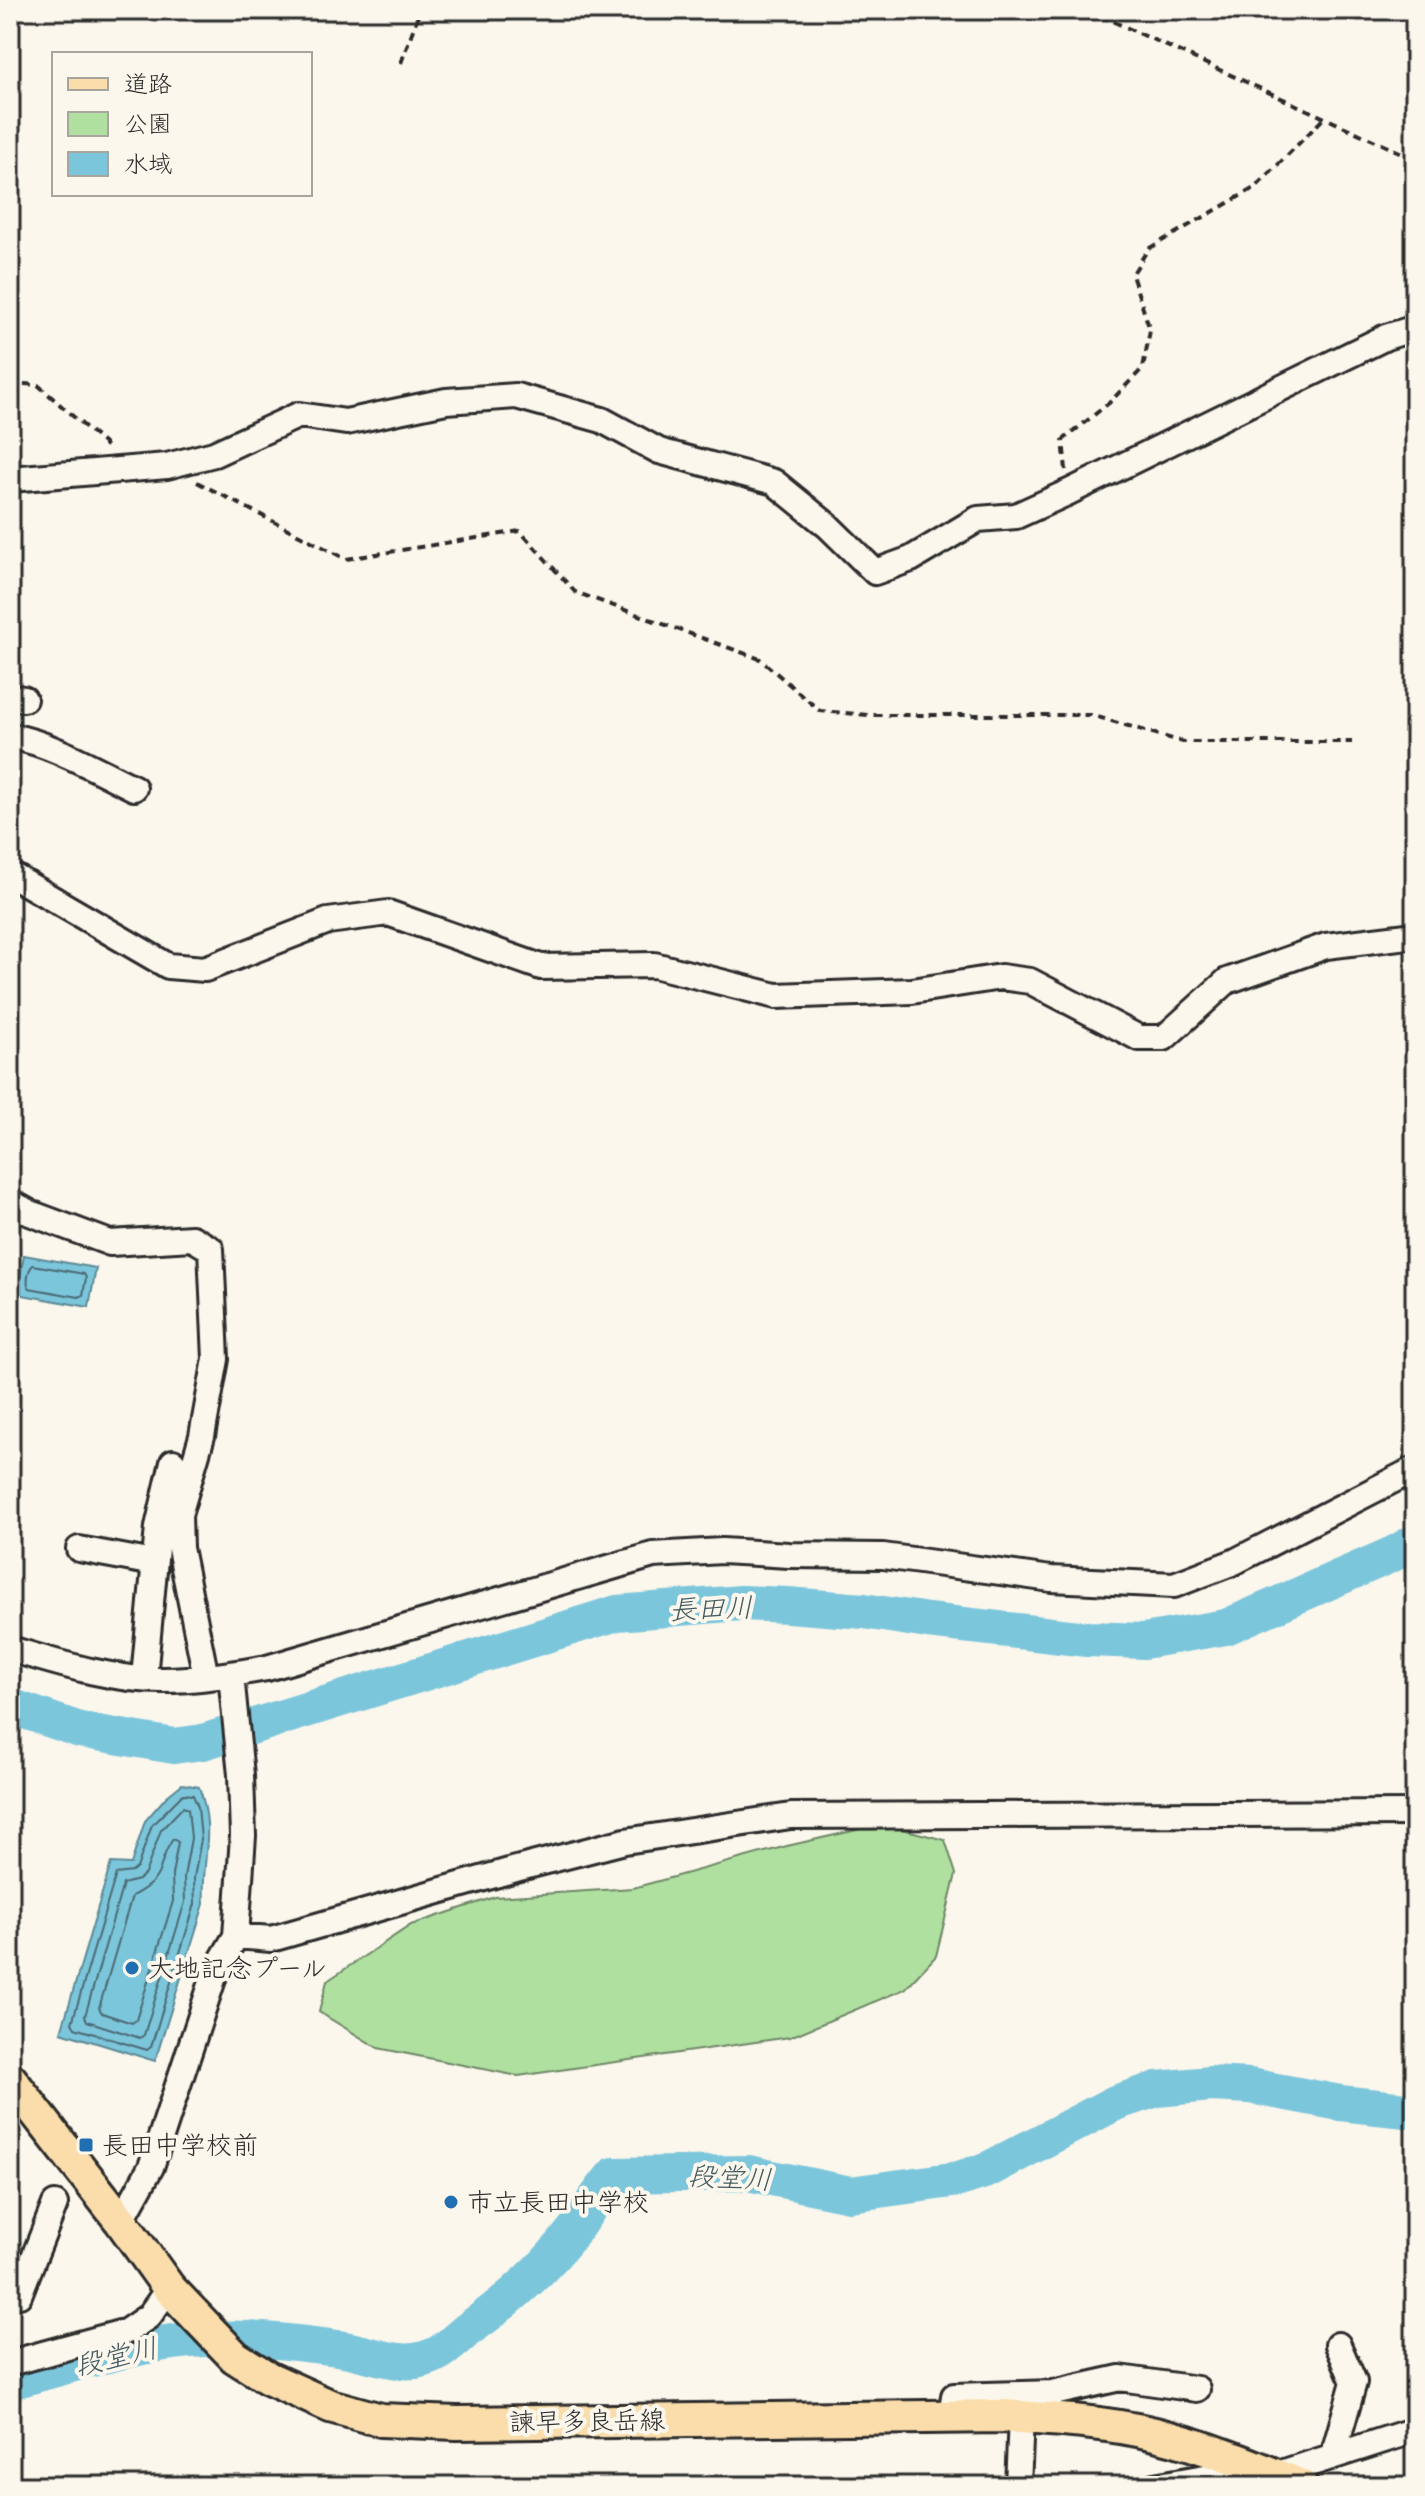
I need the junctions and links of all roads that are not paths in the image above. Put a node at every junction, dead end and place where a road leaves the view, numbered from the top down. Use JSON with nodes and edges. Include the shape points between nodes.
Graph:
{"nodes":[{"id":1,"x":1415,"y":328,"type":"edge"},
{"id":2,"x":10,"y":479,"type":"edge"},
{"id":3,"x":10,"y":736,"type":"edge"},
{"id":4,"x":134,"y":788,"type":"dead end"},
{"id":5,"x":10,"y":874,"type":"edge"},
{"id":6,"x":1415,"y":935,"type":"edge"},
{"id":7,"x":10,"y":1202,"type":"edge"},
{"id":8,"x":173,"y":1462,"type":"dead end"},
{"id":9,"x":1415,"y":1469,"type":"edge"},
{"id":10,"x":79,"y":1549,"type":"dead end"},
{"id":11,"x":154,"y":1563,"type":"junction"},
{"id":12,"x":10,"y":1649,"type":"edge"},
{"id":13,"x":144,"y":1678,"type":"junction"},
{"id":14,"x":223,"y":1681,"type":"junction"},
{"id":15,"x":1415,"y":1813,"type":"edge"},
{"id":16,"x":236,"y":1936,"type":"junction"},
{"id":17,"x":10,"y":2079,"type":"edge"},
{"id":18,"x":55,"y":2204,"type":"dead end"},
{"id":19,"x":121,"y":2221,"type":"junction"},
{"id":20,"x":10,"y":2296,"type":"edge"},
{"id":21,"x":178,"y":2298,"type":"junction"},
{"id":22,"x":1338,"y":2345,"type":"dead end"},
{"id":23,"x":10,"y":2363,"type":"edge"},
{"id":24,"x":1197,"y":2389,"type":"dead end"},
{"id":25,"x":951,"y":2417,"type":"junction"},
{"id":26,"x":1021,"y":2417,"type":"junction"},
{"id":27,"x":1415,"y":2430,"type":"edge"},
{"id":28,"x":1333,"y":2456,"type":"junction"},
{"id":29,"x":1277,"y":2476,"type":"edge"},
{"id":30,"x":1018,"y":2486,"type":"edge"},
{"id":31,"x":1154,"y":2486,"type":"edge"}],
"edges":[{"from":1,"to":2,"type":"street","via":[[1386,337],[1016,516],[978,519],[911,559],[875,572],[774,482],[659,451],[602,420],[516,396],[446,401],[346,422],[299,415],[214,454],[167,466]]},
{"from":3,"to":4,"type":"street"},
{"from":5,"to":6,"type":"street","via":[[168,966],[205,969],[328,921],[388,913],[541,967],[654,965],[776,996],[912,991],[1001,977],[1030,981],[1139,1038],[1164,1038],[1227,981],[1326,946]]},
{"from":7,"to":14,"type":"street","via":[[110,1243],[192,1238],[211,1249],[216,1359],[202,1436],[179,1515],[180,1548]]},
{"from":8,"to":11,"type":"street"},
{"from":9,"to":14,"type":"street","via":[[1234,1562],[1174,1585],[1051,1579],[883,1556],[722,1551],[653,1555]]},
{"from":10,"to":11,"type":"street"},
{"from":11,"to":13,"type":"street"},
{"from":12,"to":13,"type":"street","via":[[94,1672]]},
{"from":13,"to":14,"type":"street"},
{"from":14,"to":16,"type":"street","via":[[241,1775]]},
{"from":15,"to":16,"type":"street","via":[[791,1816],[625,1841],[271,1939]]},
{"from":16,"to":19,"type":"street","via":[[216,1970],[151,2167]]},
{"from":17,"to":19,"type":"main road","name":"諫早多良岳線"},
{"from":18,"to":20,"type":"street","via":[[19,2295]]},
{"from":19,"to":21,"type":"main road","name":"諫早多良岳線"},
{"from":21,"to":23,"type":"street","via":[[127,2331]]},
{"from":21,"to":25,"type":"main road","name":"諫早多良岳線","via":[[235,2357],[268,2378],[317,2401],[381,2420]]},
{"from":22,"to":28,"type":"street","via":[[1354,2382]]},
{"from":24,"to":25,"type":"street","via":[[1120,2378],[1053,2393],[954,2396]]},
{"from":25,"to":26,"type":"main road","name":"諫早多良岳線"},
{"from":26,"to":29,"type":"main road","name":"諫早多良岳線","via":[[1156,2434]]},
{"from":26,"to":30,"type":"street"},
{"from":27,"to":28,"type":"street"},
{"from":28,"to":29,"type":"street"},
{"from":29,"to":31,"type":"street"}]}
